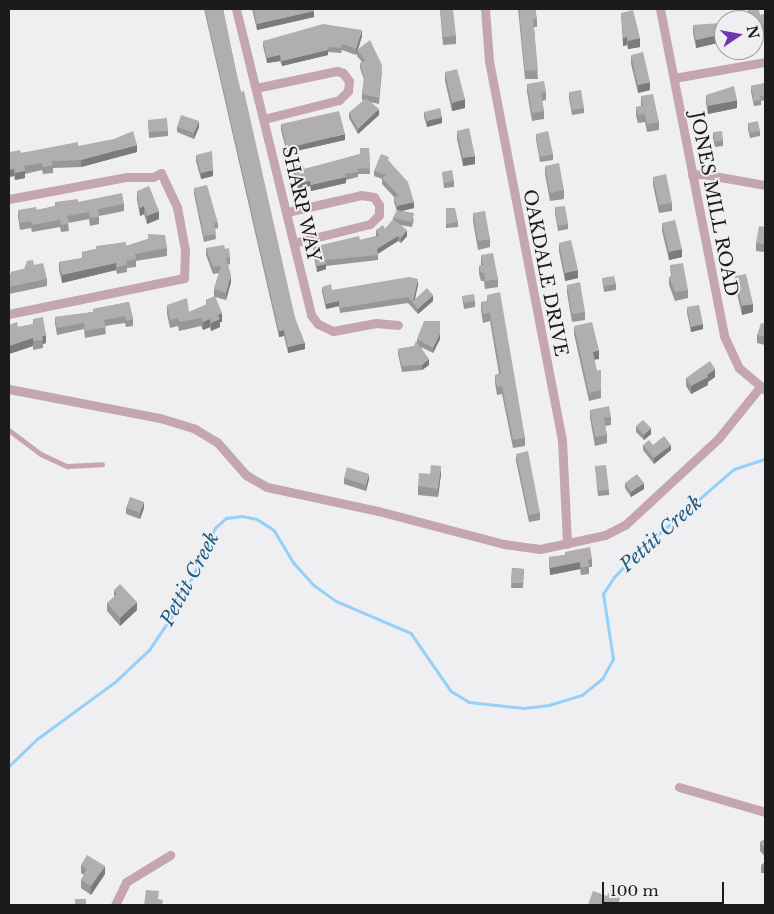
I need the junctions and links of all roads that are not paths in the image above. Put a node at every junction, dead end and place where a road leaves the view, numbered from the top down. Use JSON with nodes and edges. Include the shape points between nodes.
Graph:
{"nodes":[{"id":1,"x":236,"y":9,"type":"edge"},
{"id":2,"x":485,"y":9,"type":"edge"},
{"id":3,"x":660,"y":9,"type":"edge"},
{"id":4,"x":765,"y":62,"type":"edge"},
{"id":5,"x":674,"y":78,"type":"junction"},
{"id":6,"x":256,"y":88,"type":"junction"},
{"id":7,"x":264,"y":119,"type":"junction"},
{"id":8,"x":692,"y":175,"type":"junction"},
{"id":9,"x":765,"y":185,"type":"edge"},
{"id":10,"x":9,"y":200,"type":"edge"},
{"id":11,"x":286,"y":212,"type":"junction"},
{"id":12,"x":294,"y":242,"type":"junction"},
{"id":13,"x":9,"y":314,"type":"edge"},
{"id":14,"x":398,"y":325,"type":"dead end"},
{"id":15,"x":9,"y":389,"type":"edge"},
{"id":16,"x":762,"y":389,"type":"edge"},
{"id":17,"x":9,"y":430,"type":"edge"},
{"id":18,"x":102,"y":464,"type":"dead end"},
{"id":19,"x":567,"y":544,"type":"junction"},
{"id":20,"x":679,"y":787,"type":"dead end"},
{"id":21,"x":765,"y":812,"type":"edge"},
{"id":22,"x":170,"y":854,"type":"dead end"},
{"id":23,"x":115,"y":905,"type":"edge"}],
"edges":[{"from":1,"to":6,"type":"street","name":"SHARP WAY"},
{"from":2,"to":19,"type":"street","name":"OAKDALE DRIVE","via":[[496,100],[562,440]]},
{"from":3,"to":5,"type":"street","name":"JONES MILL ROAD"},
{"from":4,"to":5,"type":"street"},
{"from":5,"to":8,"type":"street","name":"JONES MILL ROAD"},
{"from":6,"to":7,"type":"street","name":"SHARP WAY"},
{"from":6,"to":7,"type":"street","via":[[337,71],[343,72],[349,81],[348,91],[339,100]]},
{"from":7,"to":11,"type":"street","name":"SHARP WAY"},
{"from":8,"to":9,"type":"street"},
{"from":8,"to":16,"type":"street","name":"JONES MILL ROAD","via":[[726,342],[739,368]]},
{"from":10,"to":13,"type":"street","via":[[127,176],[153,177],[161,173],[177,207],[185,250],[184,278]]},
{"from":11,"to":12,"type":"street","name":"SHARP WAY"},
{"from":11,"to":12,"type":"street","via":[[361,195],[374,198],[378,205],[379,215],[370,224]]},
{"from":12,"to":14,"type":"street","name":"SHARP WAY","via":[[308,309],[318,324],[333,331],[376,322]]},
{"from":15,"to":19,"type":"street","via":[[160,418],[195,429],[217,442],[246,475],[267,487],[378,511],[504,544],[540,549]]},
{"from":16,"to":19,"type":"street","via":[[718,439],[625,525],[605,535]]},
{"from":17,"to":18,"type":"lane","via":[[41,454],[68,466]]},
{"from":20,"to":21,"type":"street"},
{"from":22,"to":23,"type":"street","via":[[126,882]]}]}
